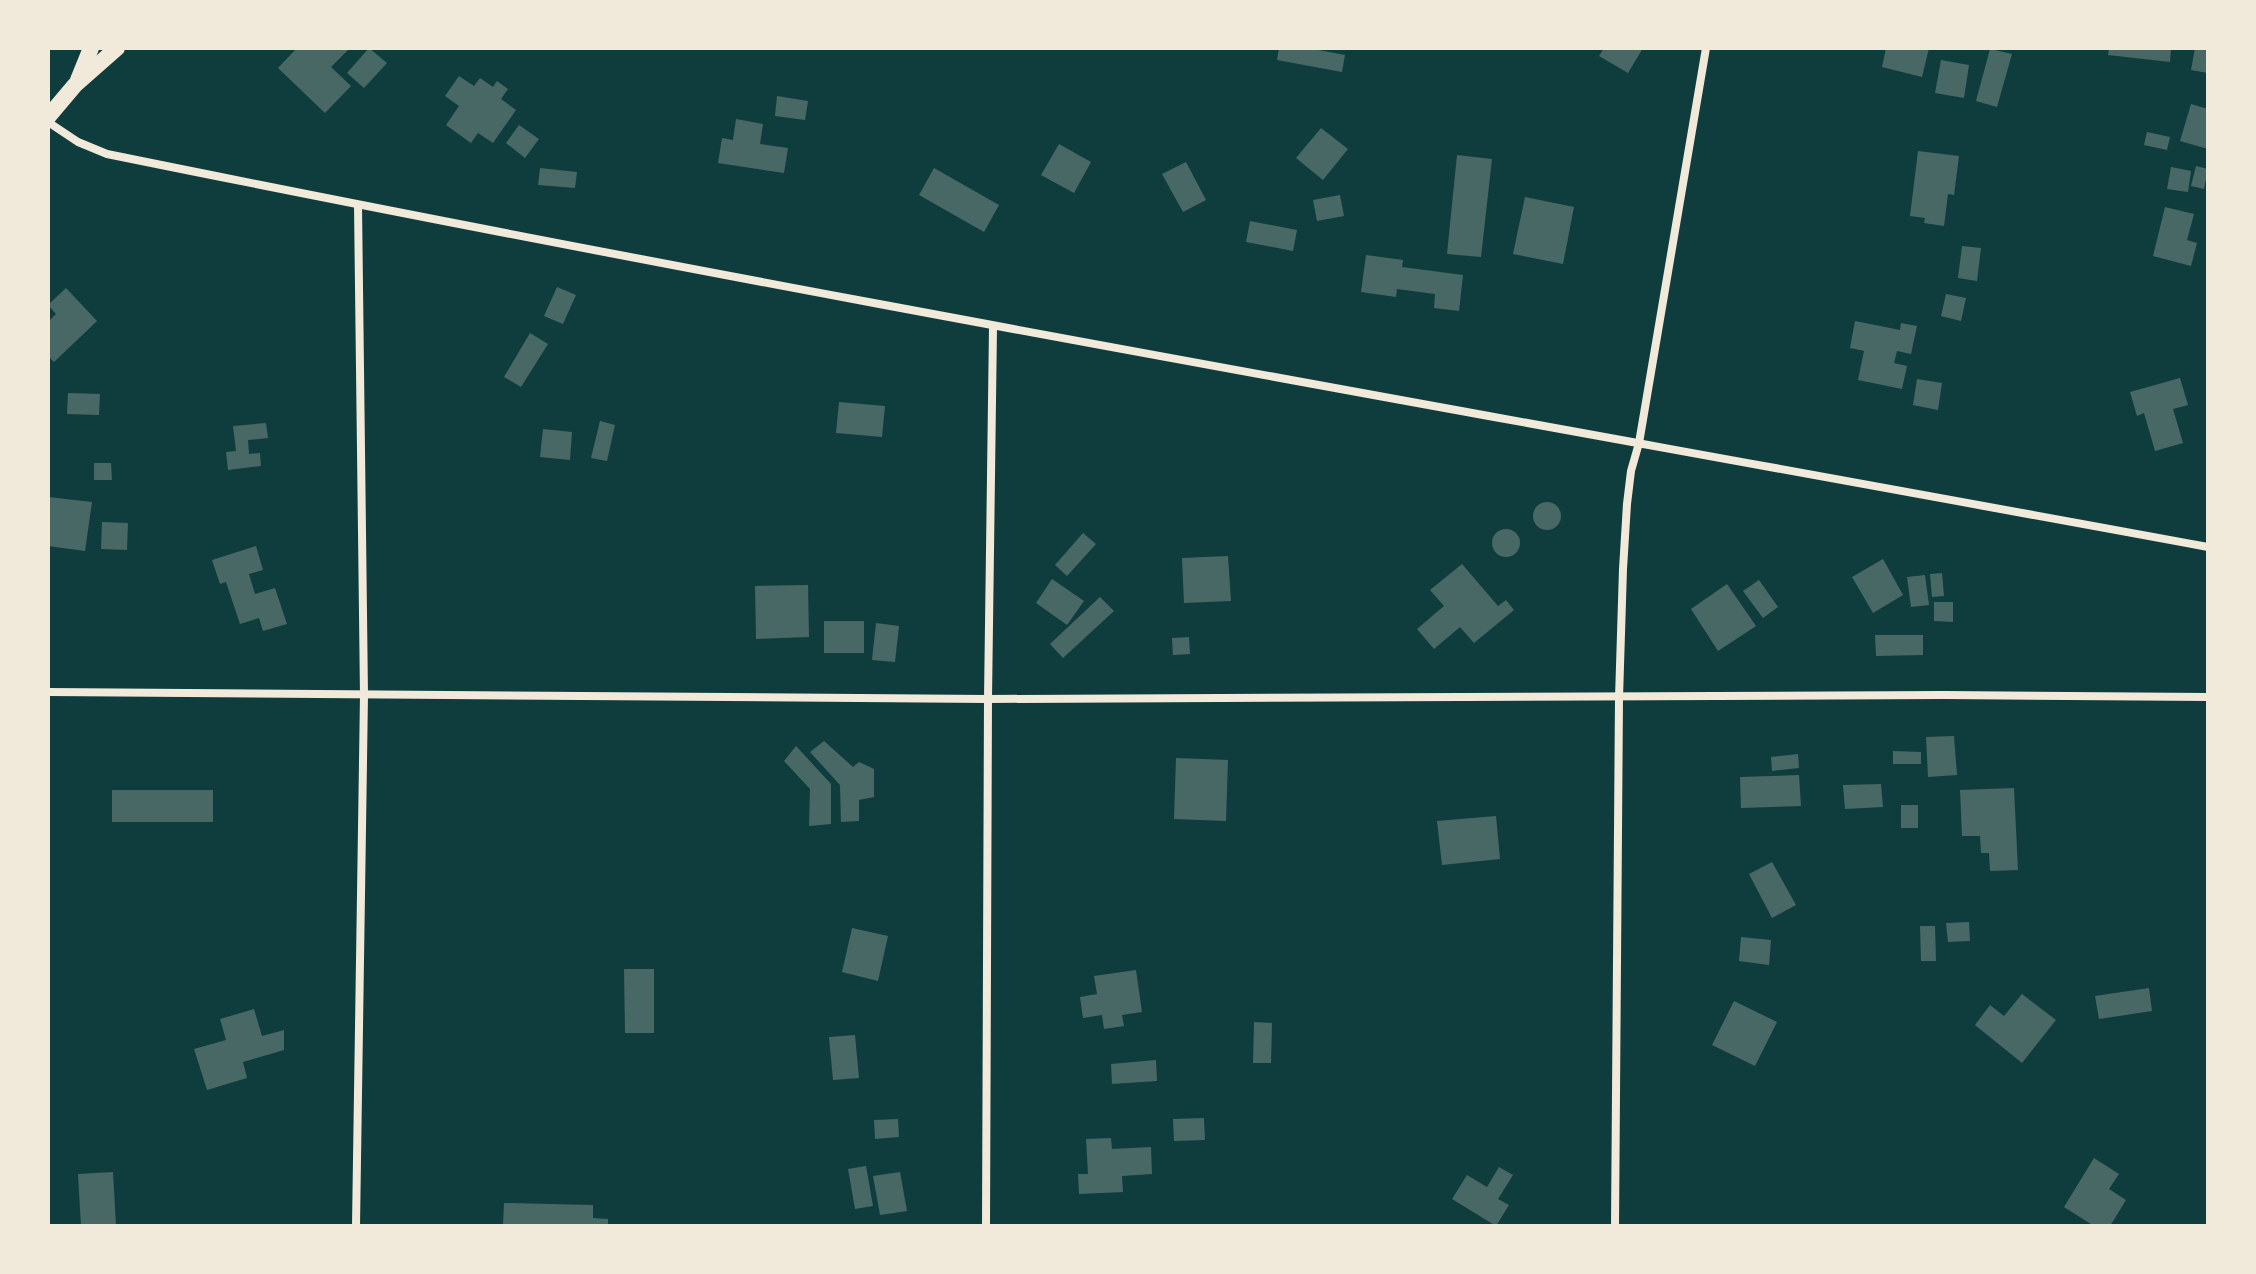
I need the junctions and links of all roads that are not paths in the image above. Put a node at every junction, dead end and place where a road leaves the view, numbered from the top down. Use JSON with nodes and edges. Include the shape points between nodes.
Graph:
{"nodes":[{"id":1,"x":91,"y":48,"type":"edge"},
{"id":2,"x":117,"y":48,"type":"edge"},
{"id":3,"x":1706,"y":48,"type":"edge"},
{"id":4,"x":75,"y":85,"type":"junction"},
{"id":5,"x":48,"y":120,"type":"edge"},
{"id":6,"x":358,"y":205,"type":"junction"},
{"id":7,"x":993,"y":327,"type":"junction"},
{"id":8,"x":1639,"y":443,"type":"junction"},
{"id":9,"x":2208,"y":547,"type":"edge"},
{"id":10,"x":48,"y":692,"type":"edge"},
{"id":11,"x":364,"y":695,"type":"junction"},
{"id":12,"x":2208,"y":697,"type":"edge"},
{"id":13,"x":1619,"y":698,"type":"junction"},
{"id":14,"x":988,"y":699,"type":"junction"},
{"id":15,"x":356,"y":1226,"type":"edge"},
{"id":16,"x":986,"y":1226,"type":"edge"},
{"id":17,"x":1615,"y":1226,"type":"edge"}],
"edges":[{"from":1,"to":4,"type":"main road"},
{"from":2,"to":4,"type":"main road"},
{"from":3,"to":8,"type":"street"},
{"from":4,"to":5,"type":"main road"},
{"from":5,"to":6,"type":"street","via":[[78,142],[107,154]]},
{"from":6,"to":7,"type":"street"},
{"from":6,"to":11,"type":"street"},
{"from":7,"to":8,"type":"street"},
{"from":7,"to":14,"type":"street"},
{"from":8,"to":9,"type":"street"},
{"from":8,"to":13,"type":"street","via":[[1627,504]]},
{"from":10,"to":11,"type":"street"},
{"from":11,"to":14,"type":"street"},
{"from":11,"to":15,"type":"street"},
{"from":12,"to":13,"type":"street"},
{"from":13,"to":14,"type":"street"},
{"from":13,"to":17,"type":"street"},
{"from":14,"to":16,"type":"street"}]}
